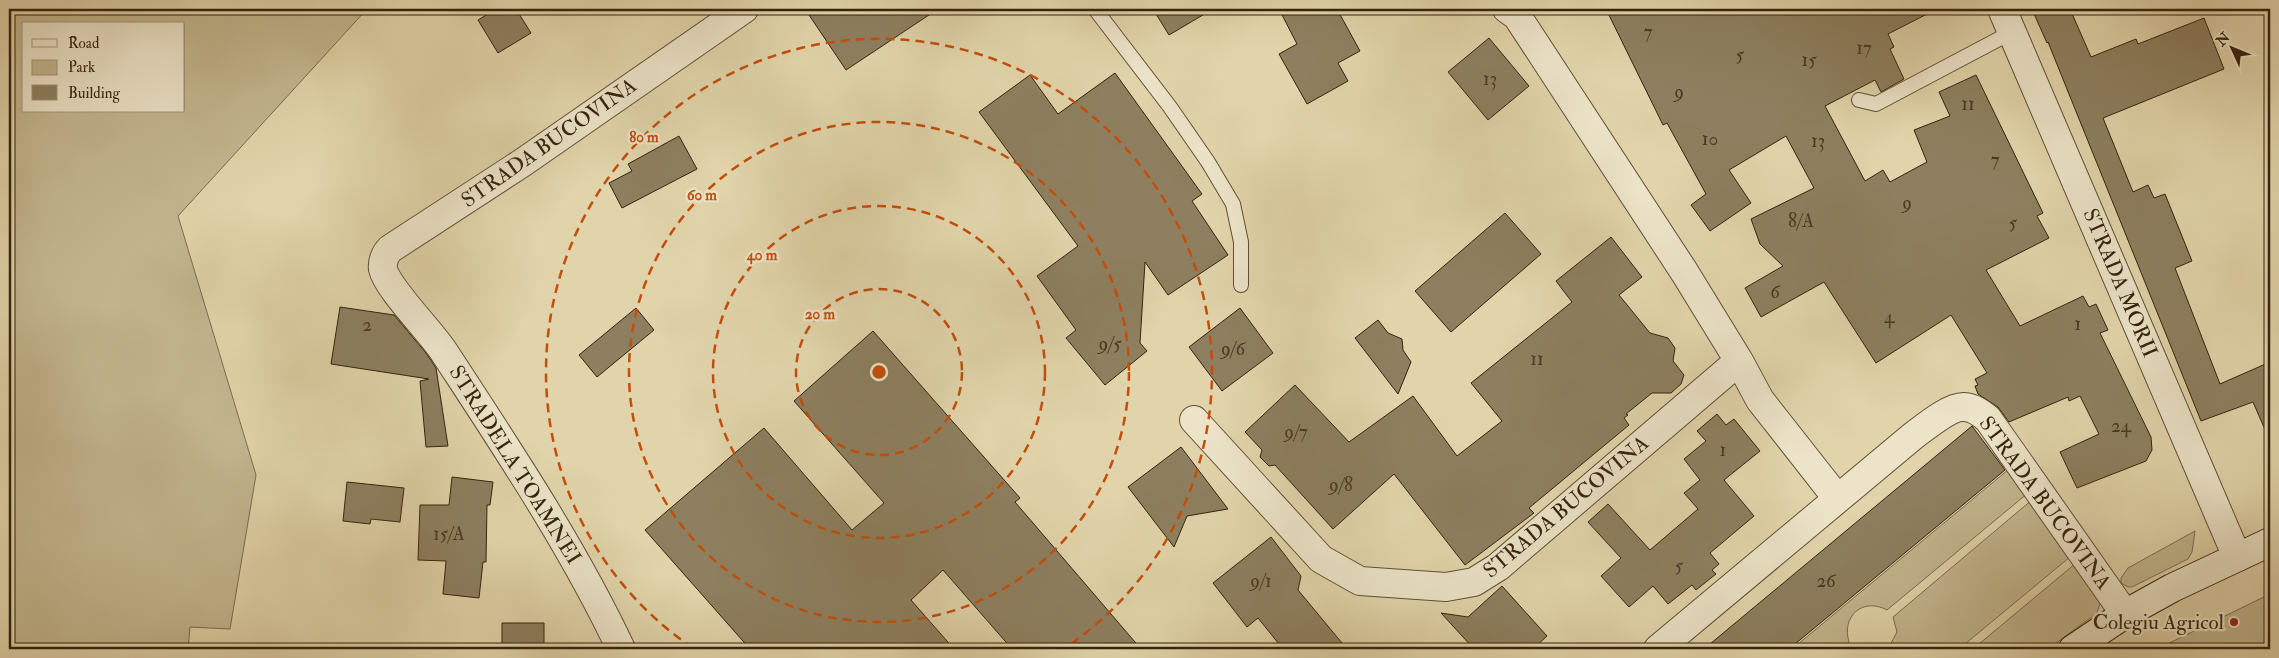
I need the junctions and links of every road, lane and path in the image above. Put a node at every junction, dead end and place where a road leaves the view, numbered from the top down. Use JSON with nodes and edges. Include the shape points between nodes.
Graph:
{"nodes":[{"id":1,"x":744,"y":9,"type":"edge"},
{"id":2,"x":1095,"y":9,"type":"edge"},
{"id":3,"x":1507,"y":9,"type":"edge"},
{"id":4,"x":2007,"y":20,"type":"edge"},
{"id":5,"x":1859,"y":100,"type":"dead end"},
{"id":6,"x":1241,"y":285,"type":"dead end"},
{"id":7,"x":395,"y":290,"type":"joint"},
{"id":8,"x":1739,"y":360,"type":"junction"},
{"id":9,"x":1194,"y":420,"type":"dead end"},
{"id":10,"x":1837,"y":498,"type":"junction"},
{"id":11,"x":2270,"y":542,"type":"edge"},
{"id":12,"x":2237,"y":558,"type":"junction"},
{"id":13,"x":2125,"y":614,"type":"junction"},
{"id":14,"x":621,"y":649,"type":"edge"},
{"id":15,"x":1658,"y":649,"type":"edge"},
{"id":16,"x":2073,"y":649,"type":"edge"}],
"edges":[{"from":1,"to":7,"type":"street","name":"STRADA BUCOVINA","via":[[506,174],[390,249],[384,270]]},
{"from":2,"to":6,"type":"lane","via":[[1170,107],[1233,204],[1241,242]]},
{"from":3,"to":8,"type":"street","via":[[1522,24],[1686,273]]},
{"from":4,"to":5,"type":"lane","via":[[1876,104]]},
{"from":4,"to":12,"type":"street","name":"STRADA MORII"},
{"from":7,"to":14,"type":"street","name":"STRADELA TOAMNEI","via":[[443,350],[512,459],[591,588]]},
{"from":8,"to":9,"type":"street","name":"STRADA BUCOVINA","via":[[1498,567],[1474,582],[1446,587],[1360,581],[1321,559]]},
{"from":8,"to":10,"type":"street","via":[[1760,400]]},
{"from":10,"to":13,"type":"street","name":"STRADA BUCOVINA","via":[[1952,410],[1963,406],[1978,411],[1988,419]]},
{"from":10,"to":15,"type":"street","name":"STRADA BUCOVINA"},
{"from":11,"to":12,"type":"street"},
{"from":12,"to":13,"type":"street"},
{"from":13,"to":16,"type":"street"}]}
